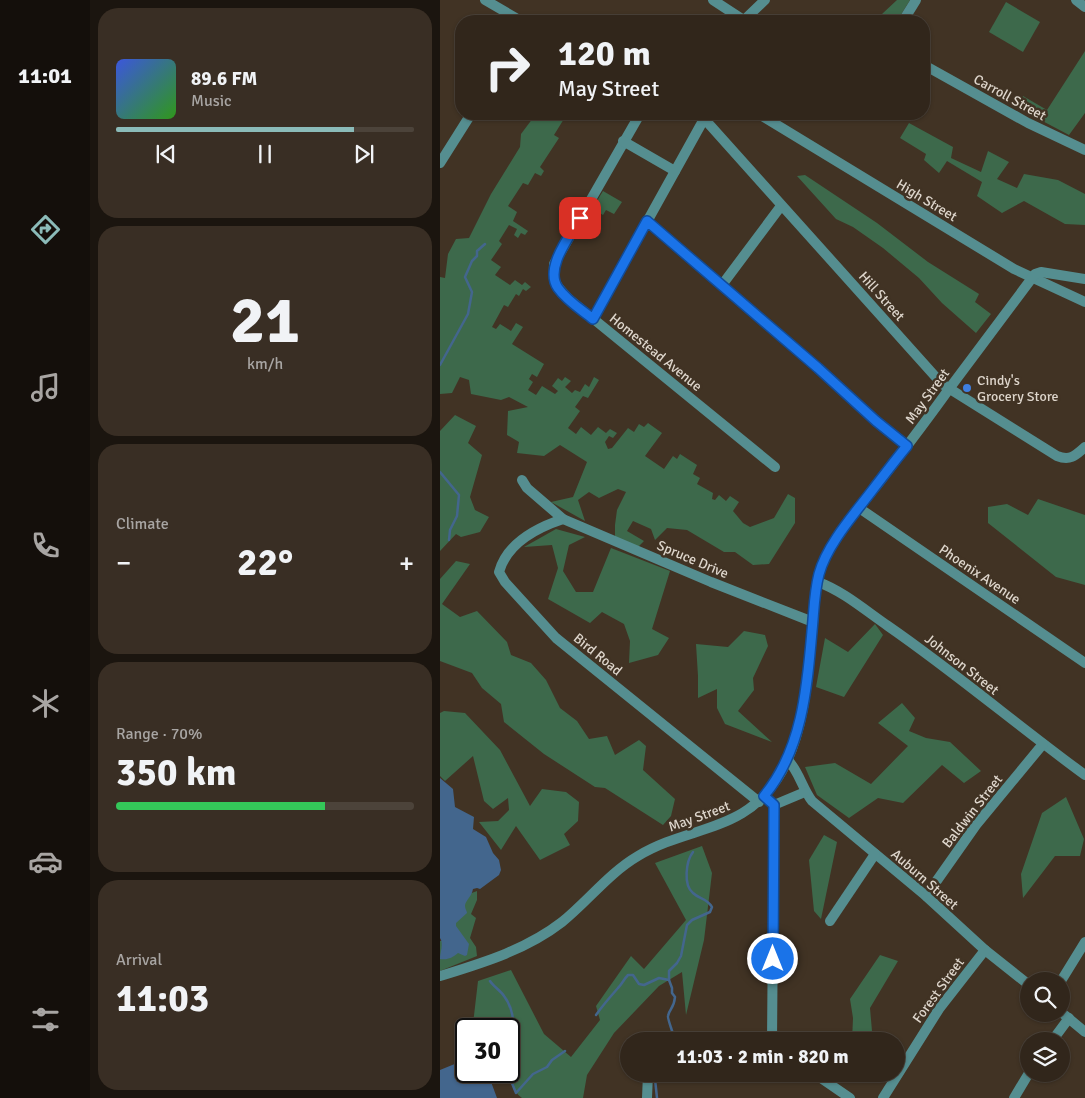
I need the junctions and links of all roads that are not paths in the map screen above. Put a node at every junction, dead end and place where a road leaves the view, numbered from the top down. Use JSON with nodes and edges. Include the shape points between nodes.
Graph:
{"nodes":[{"id":1,"x":485,"y":0,"type":"edge"},
{"id":2,"x":713,"y":0,"type":"edge"},
{"id":3,"x":765,"y":0,"type":"edge"},
{"id":4,"x":916,"y":0,"type":"edge"},
{"id":5,"x":1076,"y":0,"type":"edge"},
{"id":6,"x":1085,"y":6,"type":"edge"},
{"id":7,"x":511,"y":15,"type":"edge"},
{"id":8,"x":735,"y":15,"type":"edge"},
{"id":9,"x":750,"y":15,"type":"edge"},
{"id":10,"x":907,"y":15,"type":"edge"},
{"id":11,"x":930,"y":68,"type":"edge"},
{"id":12,"x":467,"y":120,"type":"edge"},
{"id":13,"x":636,"y":120,"type":"edge"},
{"id":14,"x":700,"y":120,"type":"edge"},
{"id":15,"x":706,"y":120,"type":"edge"},
{"id":16,"x":769,"y":120,"type":"edge"},
{"id":17,"x":623,"y":141,"type":"junction"},
{"id":18,"x":1085,"y":150,"type":"edge"},
{"id":19,"x":440,"y":163,"type":"edge"},
{"id":20,"x":675,"y":171,"type":"junction"},
{"id":21,"x":782,"y":206,"type":"junction"},
{"id":22,"x":647,"y":221,"type":"junction"},
{"id":23,"x":1032,"y":278,"type":"junction"},
{"id":24,"x":1085,"y":279,"type":"edge"},
{"id":25,"x":722,"y":285,"type":"junction"},
{"id":26,"x":1085,"y":302,"type":"edge"},
{"id":27,"x":593,"y":319,"type":"junction"},
{"id":28,"x":949,"y":389,"type":"junction"},
{"id":29,"x":907,"y":446,"type":"junction"},
{"id":30,"x":1085,"y":447,"type":"edge"},
{"id":31,"x":775,"y":467,"type":"dead end"},
{"id":32,"x":522,"y":480,"type":"dead end"},
{"id":33,"x":859,"y":508,"type":"junction"},
{"id":34,"x":563,"y":519,"type":"junction"},
{"id":35,"x":818,"y":582,"type":"junction"},
{"id":36,"x":813,"y":622,"type":"junction"},
{"id":37,"x":1085,"y":663,"type":"edge"},
{"id":38,"x":1042,"y":744,"type":"junction"},
{"id":39,"x":787,"y":759,"type":"junction"},
{"id":40,"x":1085,"y":775,"type":"edge"},
{"id":41,"x":805,"y":792,"type":"junction"},
{"id":42,"x":761,"y":799,"type":"junction"},
{"id":43,"x":774,"y":805,"type":"junction"},
{"id":44,"x":875,"y":854,"type":"junction"},
{"id":45,"x":926,"y":896,"type":"junction"},
{"id":46,"x":830,"y":921,"type":"dead end"},
{"id":47,"x":1085,"y":942,"type":"edge"},
{"id":48,"x":985,"y":950,"type":"junction"},
{"id":49,"x":1067,"y":972,"type":"edge"},
{"id":50,"x":440,"y":976,"type":"edge"},
{"id":51,"x":1020,"y":978,"type":"edge"},
{"id":52,"x":1070,"y":1019,"type":"edge"},
{"id":53,"x":772,"y":1032,"type":"edge"},
{"id":54,"x":1085,"y":1032,"type":"edge"},
{"id":55,"x":648,"y":1082,"type":"edge"},
{"id":56,"x":827,"y":1082,"type":"edge"},
{"id":57,"x":1024,"y":1082,"type":"edge"},
{"id":58,"x":647,"y":1098,"type":"edge"},
{"id":59,"x":850,"y":1098,"type":"edge"},
{"id":60,"x":882,"y":1098,"type":"edge"},
{"id":61,"x":1014,"y":1098,"type":"edge"}],
"edges":[{"from":1,"to":7,"type":"street"},
{"from":2,"to":8,"type":"street"},
{"from":3,"to":9,"type":"street"},
{"from":4,"to":10,"type":"street"},
{"from":5,"to":6,"type":"street"},
{"from":11,"to":18,"type":"street","name":"Carroll Street","via":[[1028,123]]},
{"from":12,"to":19,"type":"street"},
{"from":13,"to":17,"type":"street","name":"Homestead Avenue"},
{"from":14,"to":20,"type":"street"},
{"from":15,"to":21,"type":"street","name":"Hill Street"},
{"from":16,"to":23,"type":"street","name":"High Street"},
{"from":17,"to":20,"type":"street"},
{"from":17,"to":27,"type":"street","name":"Homestead Avenue","via":[[554,264],[554,280],[558,289]]},
{"from":20,"to":22,"type":"street"},
{"from":21,"to":25,"type":"street"},
{"from":21,"to":28,"type":"street","name":"Hill Street"},
{"from":22,"to":25,"type":"street"},
{"from":22,"to":27,"type":"street"},
{"from":23,"to":24,"type":"street","via":[[1041,272]]},
{"from":23,"to":26,"type":"street","name":"High Street"},
{"from":23,"to":28,"type":"street","name":"May Street"},
{"from":25,"to":29,"type":"street"},
{"from":27,"to":31,"type":"street","name":"Homestead Avenue"},
{"from":28,"to":29,"type":"street","name":"May Street"},
{"from":28,"to":30,"type":"street","name":"Hill Street","via":[[1064,458],[1072,458]]},
{"from":29,"to":33,"type":"street","name":"May Street"},
{"from":32,"to":34,"type":"street","name":"Spruce Drive"},
{"from":33,"to":35,"type":"street","name":"May Street","via":[[827,556]]},
{"from":33,"to":37,"type":"street","name":"Phoenix Avenue"},
{"from":34,"to":36,"type":"street","name":"Spruce Drive"},
{"from":34,"to":42,"type":"street","name":"Bird Road","via":[[542,526],[518,543],[502,561],[499,572],[505,582],[556,638]]},
{"from":35,"to":36,"type":"street","name":"May Street"},
{"from":35,"to":38,"type":"street","name":"Johnson Street","via":[[836,590],[924,651]]},
{"from":36,"to":39,"type":"street","name":"May Street","via":[[804,701]]},
{"from":38,"to":40,"type":"street","name":"Johnson Street"},
{"from":38,"to":45,"type":"street","name":"Baldwin Street","via":[[976,825]]},
{"from":39,"to":41,"type":"street","name":"Auburn Street","via":[[794,766]]},
{"from":39,"to":42,"type":"street","name":"May Street","via":[[777,779]]},
{"from":41,"to":43,"type":"street"},
{"from":41,"to":44,"type":"street","name":"Auburn Street"},
{"from":42,"to":43,"type":"street","name":"Bird Road"},
{"from":42,"to":50,"type":"street","name":"May Street","via":[[725,824],[673,840],[637,856],[562,922],[522,946],[482,964]]},
{"from":43,"to":53,"type":"street"},
{"from":44,"to":45,"type":"street","name":"Auburn Street"},
{"from":44,"to":46,"type":"street"},
{"from":45,"to":48,"type":"street","name":"Auburn Street"},
{"from":47,"to":49,"type":"street"},
{"from":48,"to":51,"type":"street","name":"Auburn Street"},
{"from":48,"to":60,"type":"street","name":"Forest Street","via":[[939,1009]]},
{"from":52,"to":54,"type":"street"},
{"from":55,"to":58,"type":"street"},
{"from":56,"to":59,"type":"street"},
{"from":57,"to":61,"type":"street"}]}
